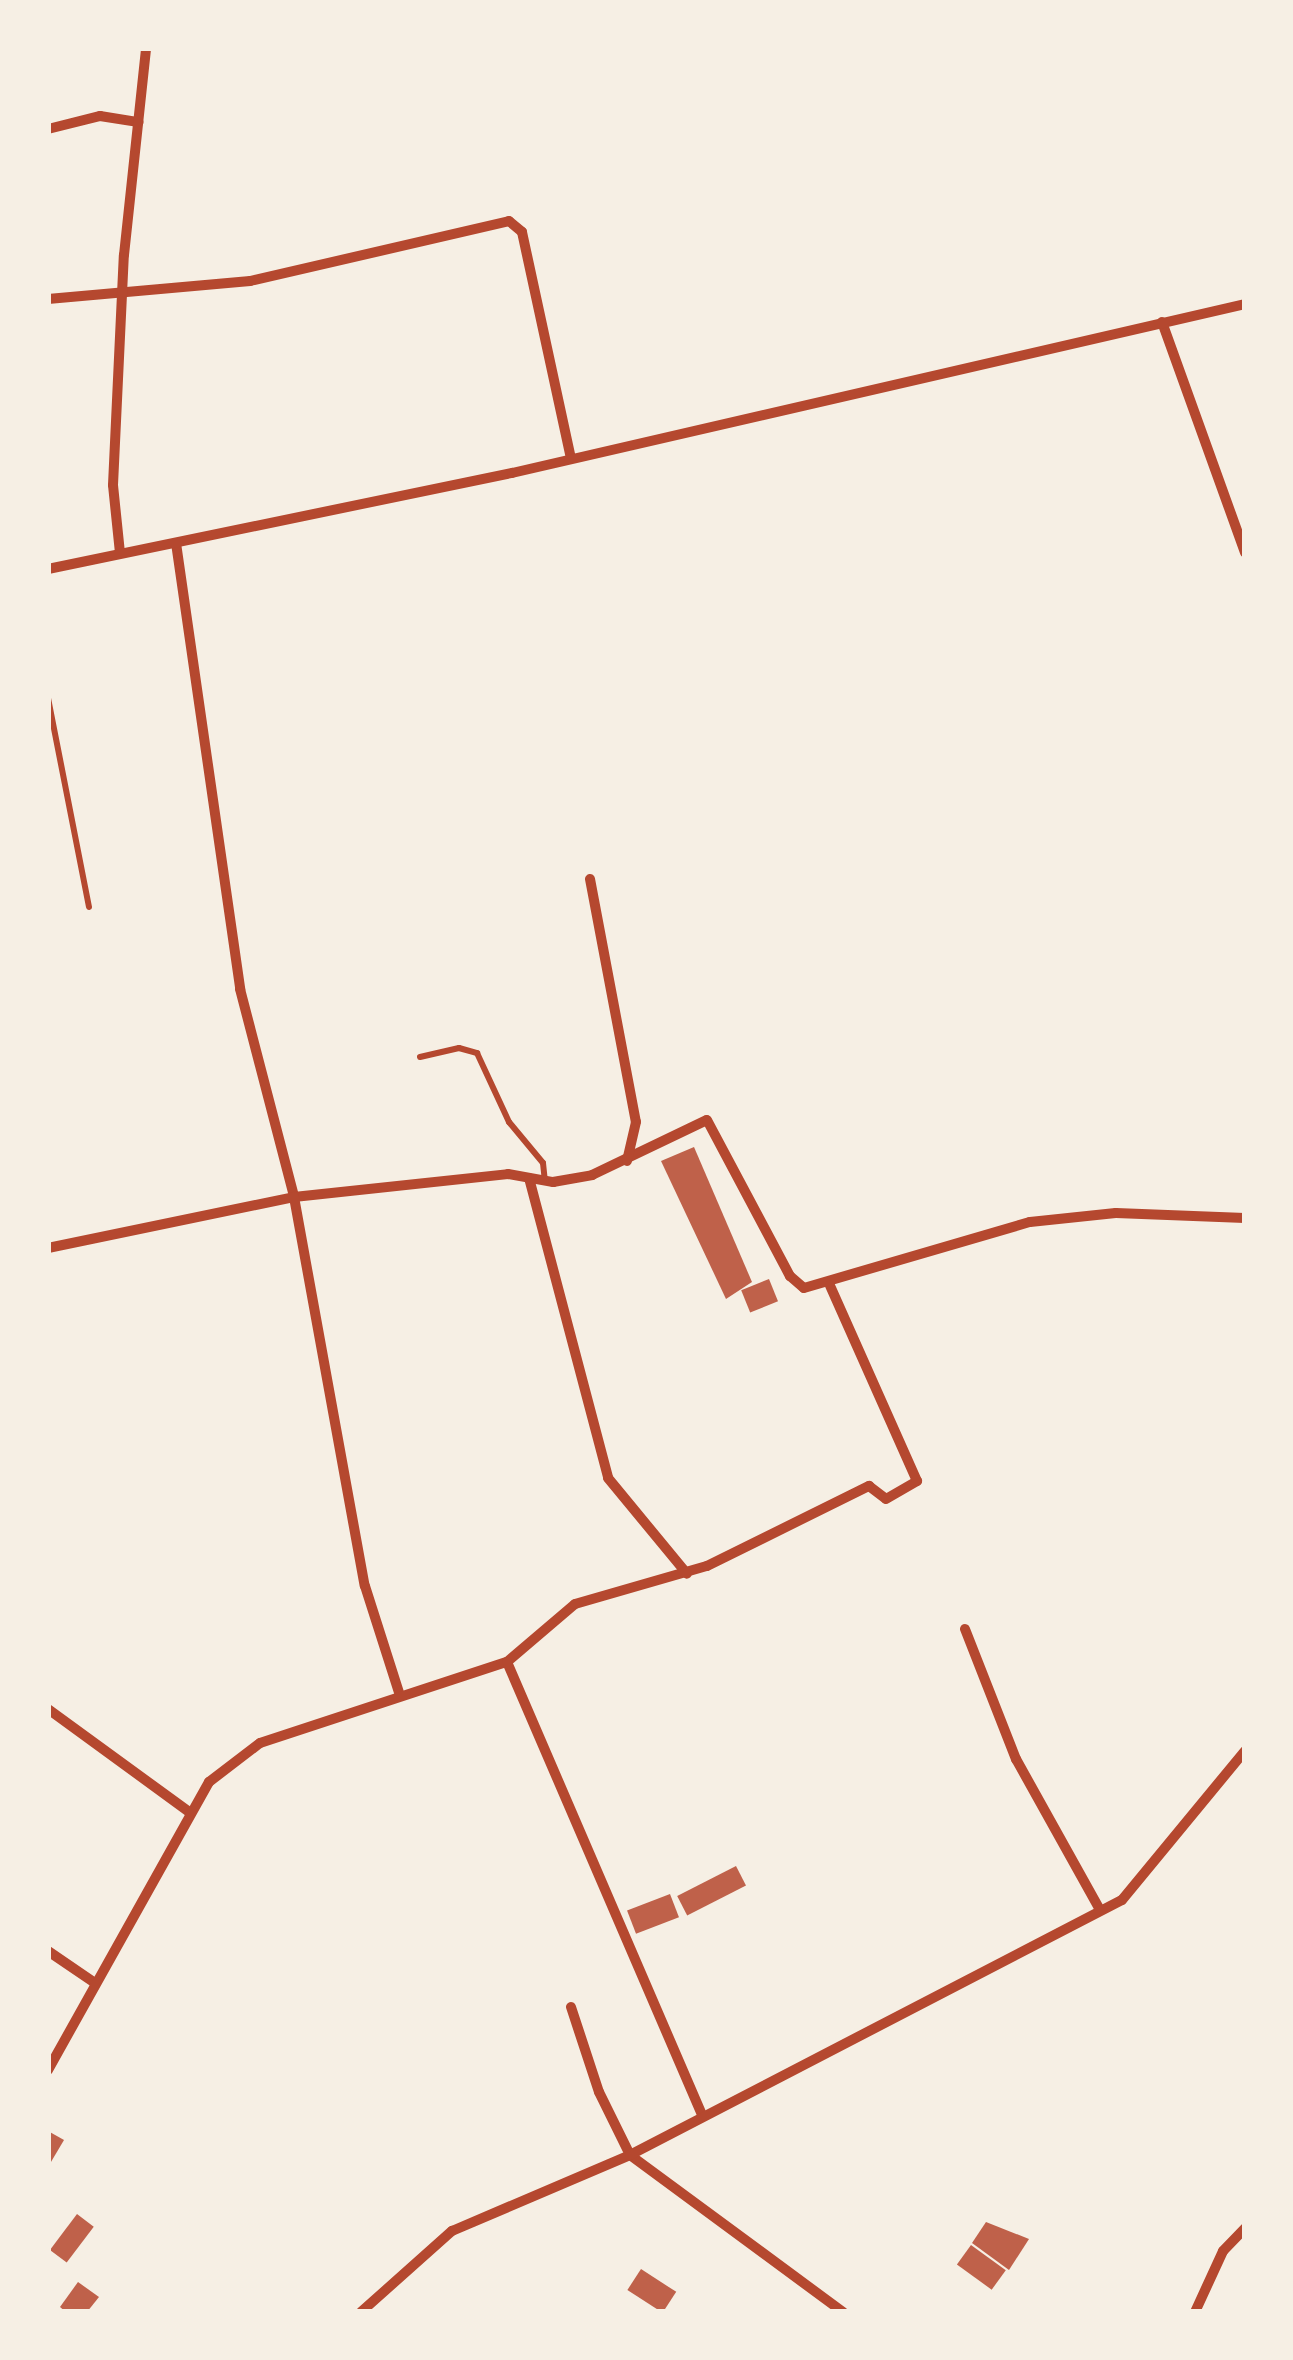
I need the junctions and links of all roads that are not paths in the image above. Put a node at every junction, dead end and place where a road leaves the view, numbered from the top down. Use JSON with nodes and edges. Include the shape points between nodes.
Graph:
{"nodes":[{"id":1,"x":146,"y":48,"type":"edge"},
{"id":2,"x":139,"y":122,"type":"junction"},
{"id":3,"x":48,"y":129,"type":"edge"},
{"id":4,"x":123,"y":295,"type":"junction"},
{"id":5,"x":48,"y":299,"type":"edge"},
{"id":6,"x":1245,"y":304,"type":"edge"},
{"id":7,"x":1162,"y":322,"type":"junction"},
{"id":8,"x":572,"y":458,"type":"junction"},
{"id":9,"x":176,"y":543,"type":"junction"},
{"id":10,"x":120,"y":553,"type":"junction"},
{"id":11,"x":1245,"y":554,"type":"edge"},
{"id":12,"x":48,"y":569,"type":"edge"},
{"id":13,"x":48,"y":698,"type":"edge"},
{"id":14,"x":590,"y":879,"type":"dead end"},
{"id":15,"x":89,"y":907,"type":"dead end"},
{"id":16,"x":420,"y":1057,"type":"dead end"},
{"id":17,"x":627,"y":1161,"type":"junction"},
{"id":18,"x":529,"y":1178,"type":"junction"},
{"id":19,"x":545,"y":1181,"type":"junction"},
{"id":20,"x":294,"y":1197,"type":"junction"},
{"id":21,"x":1245,"y":1218,"type":"edge"},
{"id":22,"x":48,"y":1248,"type":"edge"},
{"id":23,"x":830,"y":1286,"type":"junction"},
{"id":24,"x":687,"y":1574,"type":"junction"},
{"id":25,"x":965,"y":1629,"type":"dead end"},
{"id":26,"x":507,"y":1662,"type":"junction"},
{"id":27,"x":400,"y":1696,"type":"junction"},
{"id":28,"x":48,"y":1709,"type":"edge"},
{"id":29,"x":1244,"y":1755,"type":"edge"},
{"id":30,"x":189,"y":1812,"type":"junction"},
{"id":31,"x":1100,"y":1910,"type":"junction"},
{"id":32,"x":48,"y":1951,"type":"edge"},
{"id":33,"x":95,"y":1983,"type":"junction"},
{"id":34,"x":571,"y":2007,"type":"dead end"},
{"id":35,"x":48,"y":2070,"type":"edge"},
{"id":36,"x":702,"y":2115,"type":"junction"},
{"id":37,"x":630,"y":2155,"type":"junction"},
{"id":38,"x":1245,"y":2228,"type":"edge"},
{"id":39,"x":361,"y":2312,"type":"edge"},
{"id":40,"x":843,"y":2312,"type":"edge"},
{"id":41,"x":1195,"y":2312,"type":"edge"}],
"edges":[{"from":1,"to":2,"type":"street"},
{"from":2,"to":3,"type":"street","via":[[100,116]]},
{"from":2,"to":4,"type":"street"},
{"from":4,"to":5,"type":"street"},
{"from":4,"to":8,"type":"street","via":[[250,280],[509,221],[522,232]]},
{"from":4,"to":10,"type":"street","via":[[112,485]]},
{"from":6,"to":7,"type":"street"},
{"from":7,"to":8,"type":"street"},
{"from":7,"to":11,"type":"street"},
{"from":8,"to":9,"type":"street"},
{"from":9,"to":10,"type":"street"},
{"from":9,"to":20,"type":"street","via":[[240,989]]},
{"from":10,"to":12,"type":"street"},
{"from":13,"to":15,"type":"lane"},
{"from":14,"to":17,"type":"street","via":[[636,1122]]},
{"from":16,"to":19,"type":"lane","via":[[459,1048],[477,1053],[509,1122],[543,1163]]},
{"from":17,"to":19,"type":"street"},
{"from":17,"to":23,"type":"street","via":[[707,1120],[790,1276],[805,1288]]},
{"from":18,"to":19,"type":"street"},
{"from":18,"to":20,"type":"street"},
{"from":18,"to":24,"type":"street","via":[[608,1478]]},
{"from":20,"to":22,"type":"street"},
{"from":20,"to":27,"type":"street","via":[[365,1586]]},
{"from":21,"to":23,"type":"street","via":[[1116,1214],[1030,1222],[965,1235]]},
{"from":23,"to":24,"type":"street","via":[[917,1481],[886,1499],[869,1486]]},
{"from":24,"to":26,"type":"street","via":[[575,1604]]},
{"from":25,"to":31,"type":"street","via":[[1016,1759]]},
{"from":26,"to":27,"type":"street"},
{"from":26,"to":36,"type":"street"},
{"from":27,"to":30,"type":"street","via":[[260,1743],[208,1782]]},
{"from":28,"to":30,"type":"street"},
{"from":29,"to":31,"type":"street","via":[[1138,1886]]},
{"from":30,"to":33,"type":"street"},
{"from":31,"to":36,"type":"street"},
{"from":32,"to":33,"type":"street"},
{"from":33,"to":35,"type":"street"},
{"from":34,"to":37,"type":"street","via":[[598,2092]]},
{"from":36,"to":37,"type":"street"},
{"from":37,"to":39,"type":"street","via":[[452,2231]]},
{"from":37,"to":40,"type":"street"},
{"from":38,"to":41,"type":"street","via":[[1223,2251]]}]}
